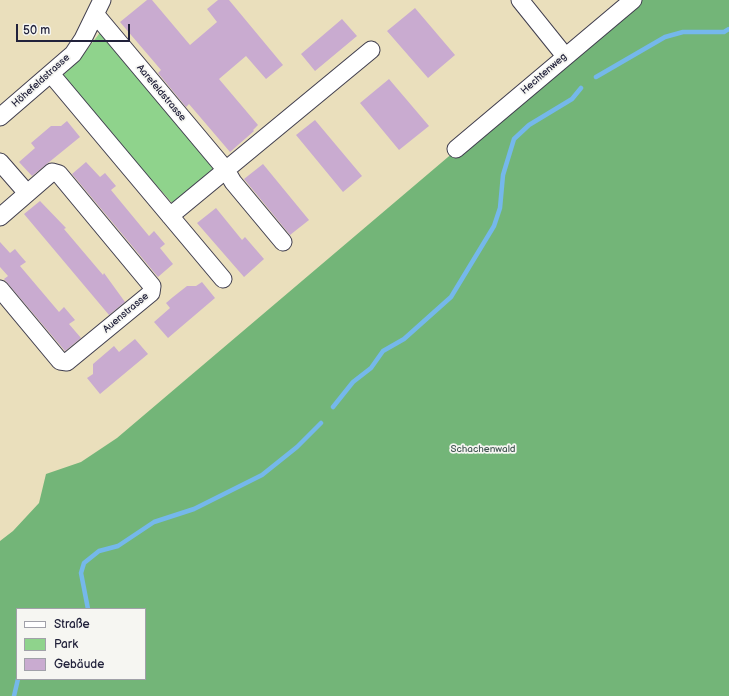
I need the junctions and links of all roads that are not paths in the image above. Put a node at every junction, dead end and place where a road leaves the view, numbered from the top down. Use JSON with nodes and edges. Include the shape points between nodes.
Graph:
{"nodes":[{"id":1,"x":520,"y":0,"type":"edge"},
{"id":2,"x":633,"y":0,"type":"edge"},
{"id":3,"x":99,"y":8,"type":"edge"},
{"id":4,"x":371,"y":50,"type":"dead end"},
{"id":5,"x":565,"y":56,"type":"junction"},
{"id":6,"x":51,"y":74,"type":"junction"},
{"id":7,"x":0,"y":117,"type":"edge"},
{"id":8,"x":456,"y":149,"type":"dead end"},
{"id":9,"x":0,"y":162,"type":"edge"},
{"id":10,"x":226,"y":170,"type":"junction"},
{"id":11,"x":27,"y":193,"type":"junction"},
{"id":12,"x":0,"y":216,"type":"edge"},
{"id":13,"x":170,"y":216,"type":"junction"},
{"id":14,"x":283,"y":242,"type":"dead end"},
{"id":15,"x":223,"y":279,"type":"dead end"},
{"id":16,"x":0,"y":289,"type":"edge"}],
"edges":[{"from":1,"to":5,"type":"street"},
{"from":2,"to":5,"type":"street","name":"Hechtenweg"},
{"from":3,"to":6,"type":"street","name":"Höhefeldstrasse","via":[[72,54]]},
{"from":3,"to":10,"type":"street","name":"Aarefeldstrasse"},
{"from":4,"to":10,"type":"street"},
{"from":5,"to":8,"type":"street","name":"Hechtenweg"},
{"from":6,"to":7,"type":"street","name":"Höhefeldstrasse"},
{"from":6,"to":13,"type":"street"},
{"from":9,"to":11,"type":"street"},
{"from":10,"to":13,"type":"street"},
{"from":10,"to":14,"type":"street","name":"Aarefeldstrasse"},
{"from":11,"to":12,"type":"street","name":"Auenstrasse"},
{"from":11,"to":16,"type":"street","name":"Auenstrasse","via":[[52,172],[59,174],[152,286],[150,293],[67,362],[60,361]]},
{"from":13,"to":15,"type":"street"}]}
